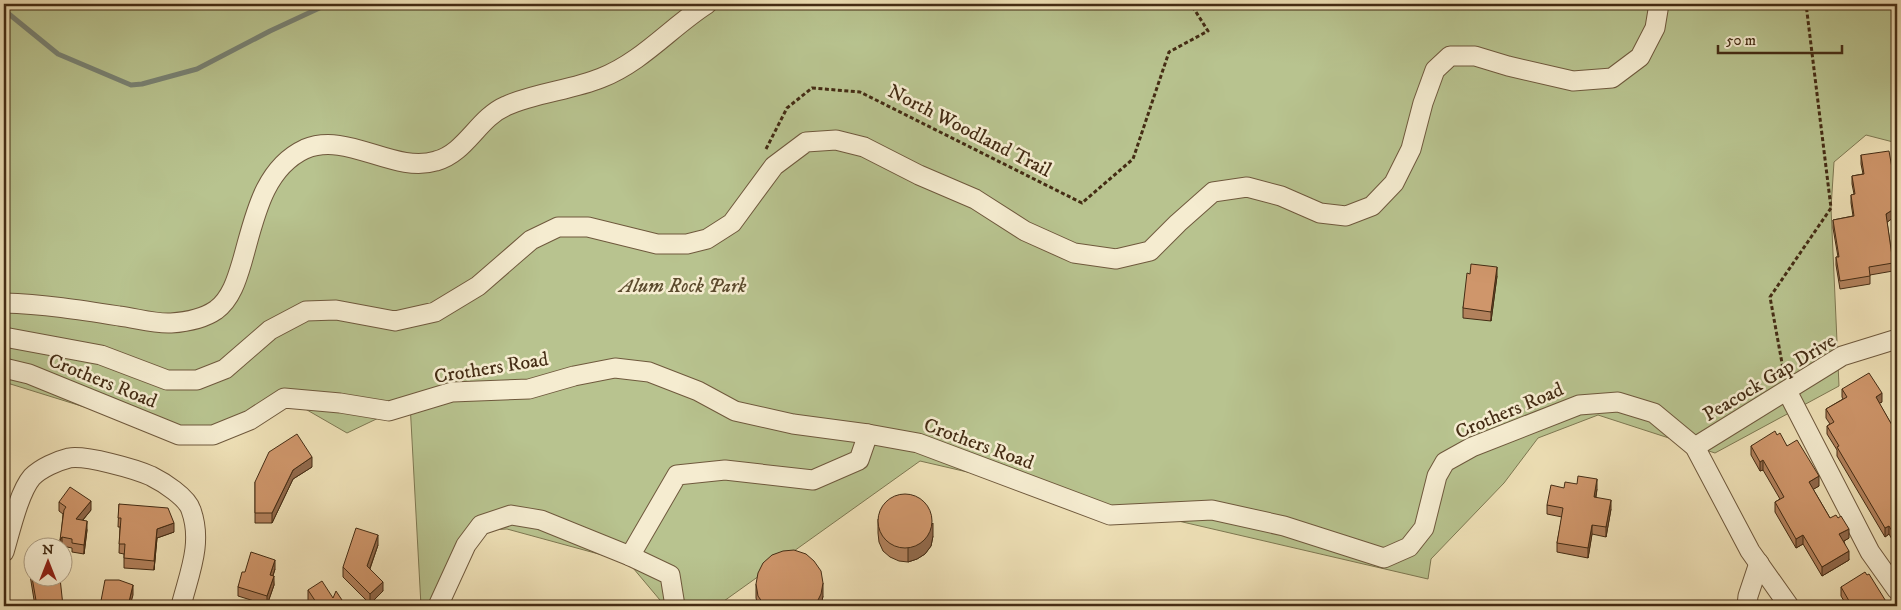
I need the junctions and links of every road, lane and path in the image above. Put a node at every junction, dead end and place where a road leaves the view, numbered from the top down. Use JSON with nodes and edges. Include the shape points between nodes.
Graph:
{"nodes":[{"id":1,"x":707,"y":4,"type":"edge"},
{"id":2,"x":1191,"y":4,"type":"edge"},
{"id":3,"x":1659,"y":4,"type":"edge"},
{"id":4,"x":1806,"y":4,"type":"edge"},
{"id":5,"x":763,"y":153,"type":"dead end"},
{"id":6,"x":4,"y":303,"type":"edge"},
{"id":7,"x":4,"y":338,"type":"edge"},
{"id":8,"x":1897,"y":339,"type":"edge"},
{"id":9,"x":4,"y":368,"type":"edge"},
{"id":10,"x":1787,"y":391,"type":"junction"},
{"id":11,"x":868,"y":434,"type":"junction"},
{"id":12,"x":1695,"y":447,"type":"junction"},
{"id":13,"x":4,"y":552,"type":"edge"},
{"id":14,"x":630,"y":556,"type":"junction"},
{"id":15,"x":1759,"y":563,"type":"junction"},
{"id":16,"x":1897,"y":590,"type":"edge"},
{"id":17,"x":181,"y":606,"type":"edge"},
{"id":18,"x":438,"y":606,"type":"edge"},
{"id":19,"x":675,"y":606,"type":"edge"},
{"id":20,"x":1748,"y":606,"type":"edge"},
{"id":21,"x":1788,"y":606,"type":"edge"}],
"edges":[{"from":1,"to":6,"type":"street","via":[[637,58],[602,78],[505,106],[453,153],[434,162],[405,163],[356,148],[326,144],[306,148],[289,158],[275,173],[261,199],[236,286],[217,309],[199,318],[169,323],[39,304]]},
{"from":2,"to":5,"type":"path","name":"North Woodland Trail","via":[[1208,31],[1169,52],[1133,160],[1082,204],[860,92],[812,88],[786,108]]},
{"from":3,"to":7,"type":"street","via":[[1655,28],[1640,57],[1612,78],[1573,81],[1475,56],[1450,56],[1435,70],[1411,149],[1394,183],[1372,206],[1346,216],[1320,213],[1281,196],[1247,187],[1213,192],[1150,251],[1116,259],[1074,253],[1025,231],[975,199],[864,147],[836,140],[806,142],[774,166],[732,223],[707,239],[687,244],[657,244],[588,227],[558,227],[531,240],[478,286],[434,312],[396,320],[336,310],[306,311],[270,330],[225,369],[197,380],[167,380],[101,355]]},
{"from":4,"to":10,"type":"path","via":[[1831,208],[1770,297]]},
{"from":8,"to":10,"type":"street","name":"Peacock Gap Drive","via":[[1842,356]]},
{"from":9,"to":11,"type":"street","name":"Crothers Road","via":[[29,374],[179,435],[213,435],[250,420],[284,398],[389,411],[452,392],[529,389],[616,368],[649,372],[698,390],[735,411],[793,424]]},
{"from":10,"to":12,"type":"street","name":"Peacock Gap Drive"},
{"from":10,"to":16,"type":"street","via":[[1870,552]]},
{"from":11,"to":12,"type":"street","name":"Crothers Road","via":[[918,443],[1110,515],[1212,510],[1284,526],[1384,558],[1409,547],[1424,528],[1437,476],[1445,462],[1472,447],[1579,404],[1618,402],[1654,413]]},
{"from":11,"to":14,"type":"street","via":[[858,460],[812,480],[725,470],[677,475]]},
{"from":12,"to":15,"type":"street","name":"Crothers Road"},
{"from":13,"to":17,"type":"street","via":[[22,497],[32,478],[48,465],[70,458],[100,461],[151,476],[175,491],[191,507],[196,528],[196,549]]},
{"from":14,"to":18,"type":"street","via":[[541,520],[511,515],[482,525],[466,545]]},
{"from":14,"to":19,"type":"street","via":[[670,575]]},
{"from":15,"to":20,"type":"street"},
{"from":15,"to":21,"type":"street","name":"Crothers Road"}]}
